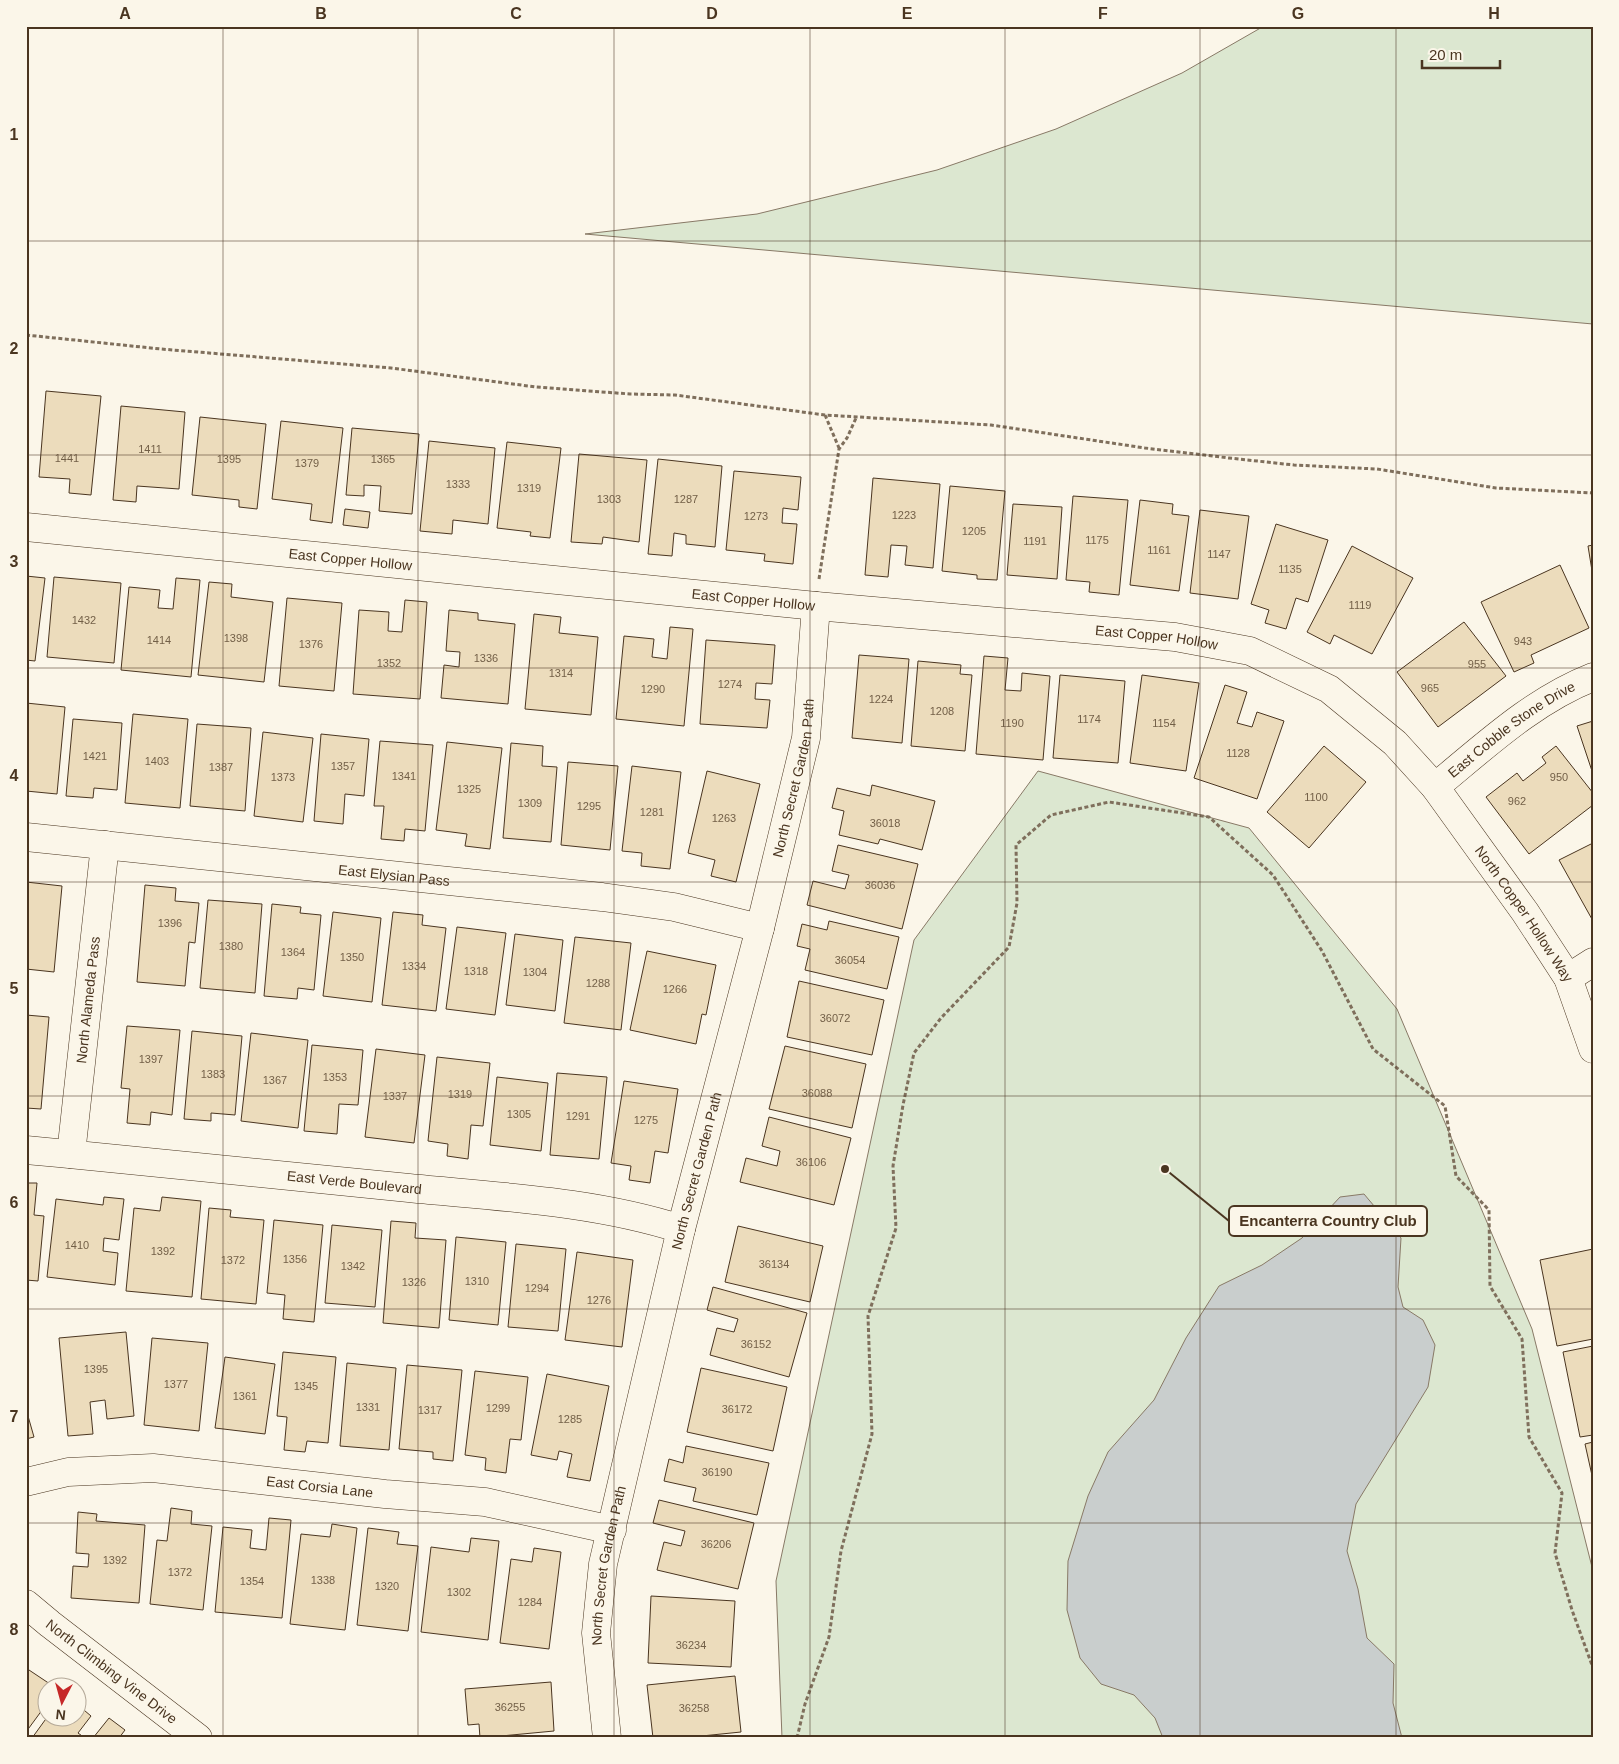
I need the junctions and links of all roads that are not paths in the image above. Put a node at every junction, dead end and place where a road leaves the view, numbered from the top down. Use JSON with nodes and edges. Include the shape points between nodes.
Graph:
{"nodes":[{"id":1,"x":26,"y":527,"type":"edge"},
{"id":2,"x":816,"y":606,"type":"junction"},
{"id":3,"x":1593,"y":677,"type":"edge"},
{"id":4,"x":1434,"y":787,"type":"junction"},
{"id":5,"x":26,"y":837,"type":"edge"},
{"id":6,"x":105,"y":845,"type":"junction"},
{"id":7,"x":760,"y":928,"type":"junction"},
{"id":8,"x":1593,"y":962,"type":"edge"},
{"id":9,"x":1568,"y":978,"type":"junction"},
{"id":10,"x":1593,"y":1050,"type":"edge"},
{"id":11,"x":26,"y":1150,"type":"edge"},
{"id":12,"x":70,"y":1154,"type":"junction"},
{"id":13,"x":681,"y":1229,"type":"junction"},
{"id":14,"x":26,"y":1482,"type":"edge"},
{"id":15,"x":612,"y":1530,"type":"junction"},
{"id":16,"x":26,"y":1604,"type":"edge"},
{"id":17,"x":198,"y":1738,"type":"edge"},
{"id":18,"x":607,"y":1738,"type":"edge"}],
"edges":[{"from":1,"to":2,"type":"street","name":"East Copper Hollow"},
{"from":2,"to":4,"type":"street","name":"East Copper Hollow","via":[[1175,637],[1250,652],[1329,689],[1395,743]]},
{"from":2,"to":7,"type":"street","name":"North Secret Garden Path","via":[[806,738]]},
{"from":3,"to":4,"type":"street","name":"East Cobble Stone Drive","via":[[1572,685],[1526,712]]},
{"from":4,"to":9,"type":"street","name":"North Copper Hollow Way","via":[[1525,912]]},
{"from":5,"to":6,"type":"street","name":"East Elysian Pass"},
{"from":6,"to":7,"type":"street","name":"East Elysian Pass","via":[[602,897],[674,907]]},
{"from":6,"to":12,"type":"street","name":"North Alameda Pass"},
{"from":7,"to":13,"type":"street","name":"North Secret Garden Path"},
{"from":8,"to":9,"type":"street"},
{"from":9,"to":10,"type":"street","name":"North Copper Hollow Way"},
{"from":11,"to":12,"type":"street","name":"East Verde Boulevard"},
{"from":12,"to":13,"type":"street","name":"East Verde Boulevard","via":[[515,1198],[650,1219]]},
{"from":13,"to":15,"type":"street","name":"North Secret Garden Path"},
{"from":14,"to":15,"type":"street","name":"East Corsia Lane","via":[[68,1472],[153,1468],[485,1502]]},
{"from":15,"to":18,"type":"street","name":"North Secret Garden Path","via":[[603,1564],[596,1633]]},
{"from":16,"to":17,"type":"street","name":"North Climbing Vine Drive"}]}
